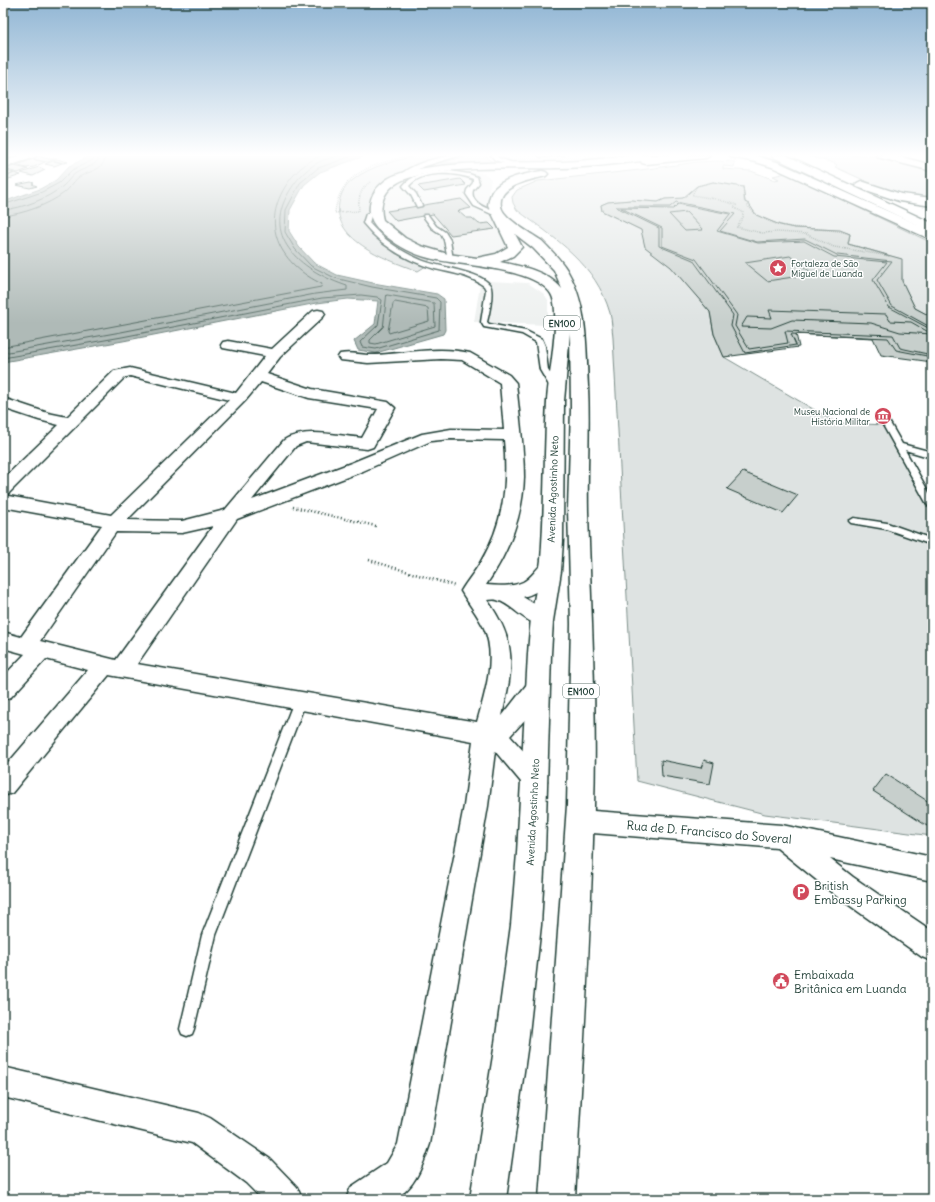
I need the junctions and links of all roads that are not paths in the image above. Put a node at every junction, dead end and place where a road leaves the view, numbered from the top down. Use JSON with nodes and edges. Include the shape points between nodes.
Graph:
{"nodes":[{"id":1,"x":375,"y":211,"type":"edge"},
{"id":2,"x":377,"y":211,"type":"edge"},
{"id":3,"x":496,"y":211,"type":"edge"},
{"id":4,"x":497,"y":211,"type":"edge"},
{"id":5,"x":877,"y":211,"type":"edge"},
{"id":6,"x":899,"y":211,"type":"edge"},
{"id":7,"x":919,"y":211,"type":"edge"},
{"id":8,"x":426,"y":216,"type":"dead end"},
{"id":9,"x":932,"y":217,"type":"edge"},
{"id":10,"x":932,"y":228,"type":"edge"},
{"id":11,"x":932,"y":236,"type":"edge"},
{"id":12,"x":452,"y":260,"type":"junction"},
{"id":13,"x":318,"y":314,"type":"dead end"},
{"id":14,"x":228,"y":345,"type":"dead end"},
{"id":15,"x":275,"y":354,"type":"junction"},
{"id":16,"x":345,"y":357,"type":"dead end"},
{"id":17,"x":257,"y":376,"type":"junction"},
{"id":18,"x":556,"y":391,"type":"junction"},
{"id":19,"x":240,"y":398,"type":"junction"},
{"id":20,"x":3,"y":403,"type":"edge"},
{"id":21,"x":70,"y":422,"type":"junction"},
{"id":22,"x":887,"y":425,"type":"dead end"},
{"id":23,"x":512,"y":435,"type":"junction"},
{"id":24,"x":367,"y":444,"type":"junction"},
{"id":25,"x":899,"y":446,"type":"junction"},
{"id":26,"x":932,"y":455,"type":"edge"},
{"id":27,"x":383,"y":456,"type":"junction"},
{"id":28,"x":3,"y":489,"type":"edge"},
{"id":29,"x":3,"y":501,"type":"edge"},
{"id":30,"x":932,"y":506,"type":"edge"},
{"id":31,"x":232,"y":513,"type":"junction"},
{"id":32,"x":854,"y":521,"type":"dead end"},
{"id":33,"x":113,"y":524,"type":"junction"},
{"id":34,"x":932,"y":542,"type":"edge"},
{"id":35,"x":551,"y":566,"type":"junction"},
{"id":36,"x":471,"y":591,"type":"junction"},
{"id":37,"x":501,"y":593,"type":"junction"},
{"id":38,"x":542,"y":618,"type":"junction"},
{"id":39,"x":3,"y":640,"type":"edge"},
{"id":40,"x":34,"y":647,"type":"junction"},
{"id":41,"x":112,"y":668,"type":"junction"},
{"id":42,"x":539,"y":686,"type":"junction"},
{"id":43,"x":3,"y":691,"type":"edge"},
{"id":44,"x":300,"y":701,"type":"junction"},
{"id":45,"x":491,"y":734,"type":"junction"},
{"id":46,"x":535,"y":781,"type":"junction"},
{"id":47,"x":3,"y":786,"type":"edge"},
{"id":48,"x":580,"y":821,"type":"junction"},
{"id":49,"x":782,"y":837,"type":"junction"},
{"id":50,"x":932,"y":869,"type":"edge"},
{"id":51,"x":932,"y":947,"type":"edge"},
{"id":52,"x":187,"y":1029,"type":"dead end"},
{"id":53,"x":3,"y":1082,"type":"edge"},
{"id":54,"x":285,"y":1199,"type":"edge"},
{"id":55,"x":363,"y":1199,"type":"edge"},
{"id":56,"x":488,"y":1199,"type":"edge"},
{"id":57,"x":557,"y":1199,"type":"edge"}],
"edges":[{"from":1,"to":18,"type":"lane","via":[[368,215],[366,223],[397,249],[416,260],[472,276],[487,285],[484,322],[486,326],[522,332],[539,341],[544,370]]},
{"from":2,"to":12,"type":"main road","name":"Avenida Agostinho Neto","number":"EN100","via":[[377,221],[389,233],[412,248]]},
{"from":3,"to":12,"type":"main road","via":[[503,227],[513,239],[515,247],[511,252],[493,260]]},
{"from":4,"to":48,"type":"main road","number":"EN100","via":[[538,245],[560,269],[573,297],[577,320],[580,408],[578,509],[582,624]]},
{"from":5,"to":11,"type":"main road"},
{"from":6,"to":10,"type":"main road"},
{"from":7,"to":9,"type":"main road"},
{"from":8,"to":12,"type":"lane","via":[[434,227],[443,233]]},
{"from":12,"to":18,"type":"main road","name":"Avenida Agostinho Neto","number":"EN100","via":[[518,270],[534,276],[558,292],[562,316]]},
{"from":13,"to":15,"type":"street"},
{"from":14,"to":15,"type":"street"},
{"from":15,"to":17,"type":"street"},
{"from":16,"to":23,"type":"street","via":[[368,359],[465,356],[504,378],[508,383]]},
{"from":17,"to":19,"type":"street"},
{"from":17,"to":24,"type":"street","via":[[309,393],[382,405],[387,408]]},
{"from":18,"to":35,"type":"main road","name":"Avenida Agostinho Neto","number":"EN100"},
{"from":19,"to":21,"type":"street","via":[[125,372],[114,378]]},
{"from":19,"to":33,"type":"street"},
{"from":20,"to":21,"type":"street","via":[[45,417]]},
{"from":21,"to":28,"type":"street"},
{"from":22,"to":25,"type":"lane"},
{"from":23,"to":27,"type":"street","via":[[451,434],[428,437]]},
{"from":23,"to":36,"type":"street","via":[[515,477],[508,523],[489,565]]},
{"from":24,"to":27,"type":"street"},
{"from":24,"to":31,"type":"street","via":[[297,439],[290,443]]},
{"from":25,"to":26,"type":"lane"},
{"from":25,"to":30,"type":"lane"},
{"from":27,"to":31,"type":"street"},
{"from":29,"to":33,"type":"street"},
{"from":31,"to":33,"type":"street","via":[[182,527]]},
{"from":31,"to":41,"type":"street"},
{"from":32,"to":34,"type":"lane","via":[[887,526]]},
{"from":33,"to":40,"type":"street"},
{"from":35,"to":37,"type":"street","via":[[538,581],[526,589]]},
{"from":35,"to":38,"type":"main road","name":"Avenida Agostinho Neto","number":"EN100"},
{"from":36,"to":37,"type":"street"},
{"from":36,"to":45,"type":"street","via":[[492,622],[500,651]]},
{"from":37,"to":38,"type":"street"},
{"from":38,"to":42,"type":"main road","name":"Avenida Agostinho Neto","number":"EN100"},
{"from":39,"to":40,"type":"street"},
{"from":40,"to":41,"type":"street"},
{"from":40,"to":43,"type":"street"},
{"from":41,"to":44,"type":"street"},
{"from":41,"to":47,"type":"street"},
{"from":42,"to":45,"type":"street","via":[[508,726]]},
{"from":42,"to":46,"type":"main road","name":"Avenida Agostinho Neto","number":"EN100"},
{"from":44,"to":45,"type":"street"},
{"from":44,"to":52,"type":"lane","via":[[208,935]]},
{"from":45,"to":46,"type":"street"},
{"from":45,"to":55,"type":"street","via":[[414,1144],[399,1175]]},
{"from":46,"to":56,"type":"main road","name":"Avenida Agostinho Neto","number":"EN100","via":[[518,984],[504,1099]]},
{"from":48,"to":49,"type":"street","name":"Rua de D. Francisco do Soveral"},
{"from":48,"to":57,"type":"main road","number":"EN100"},
{"from":49,"to":50,"type":"street","name":"Rua de D. Francisco do Soveral"},
{"from":49,"to":51,"type":"street","via":[[844,886]]},
{"from":53,"to":54,"type":"street","via":[[199,1129],[258,1170]]}]}
